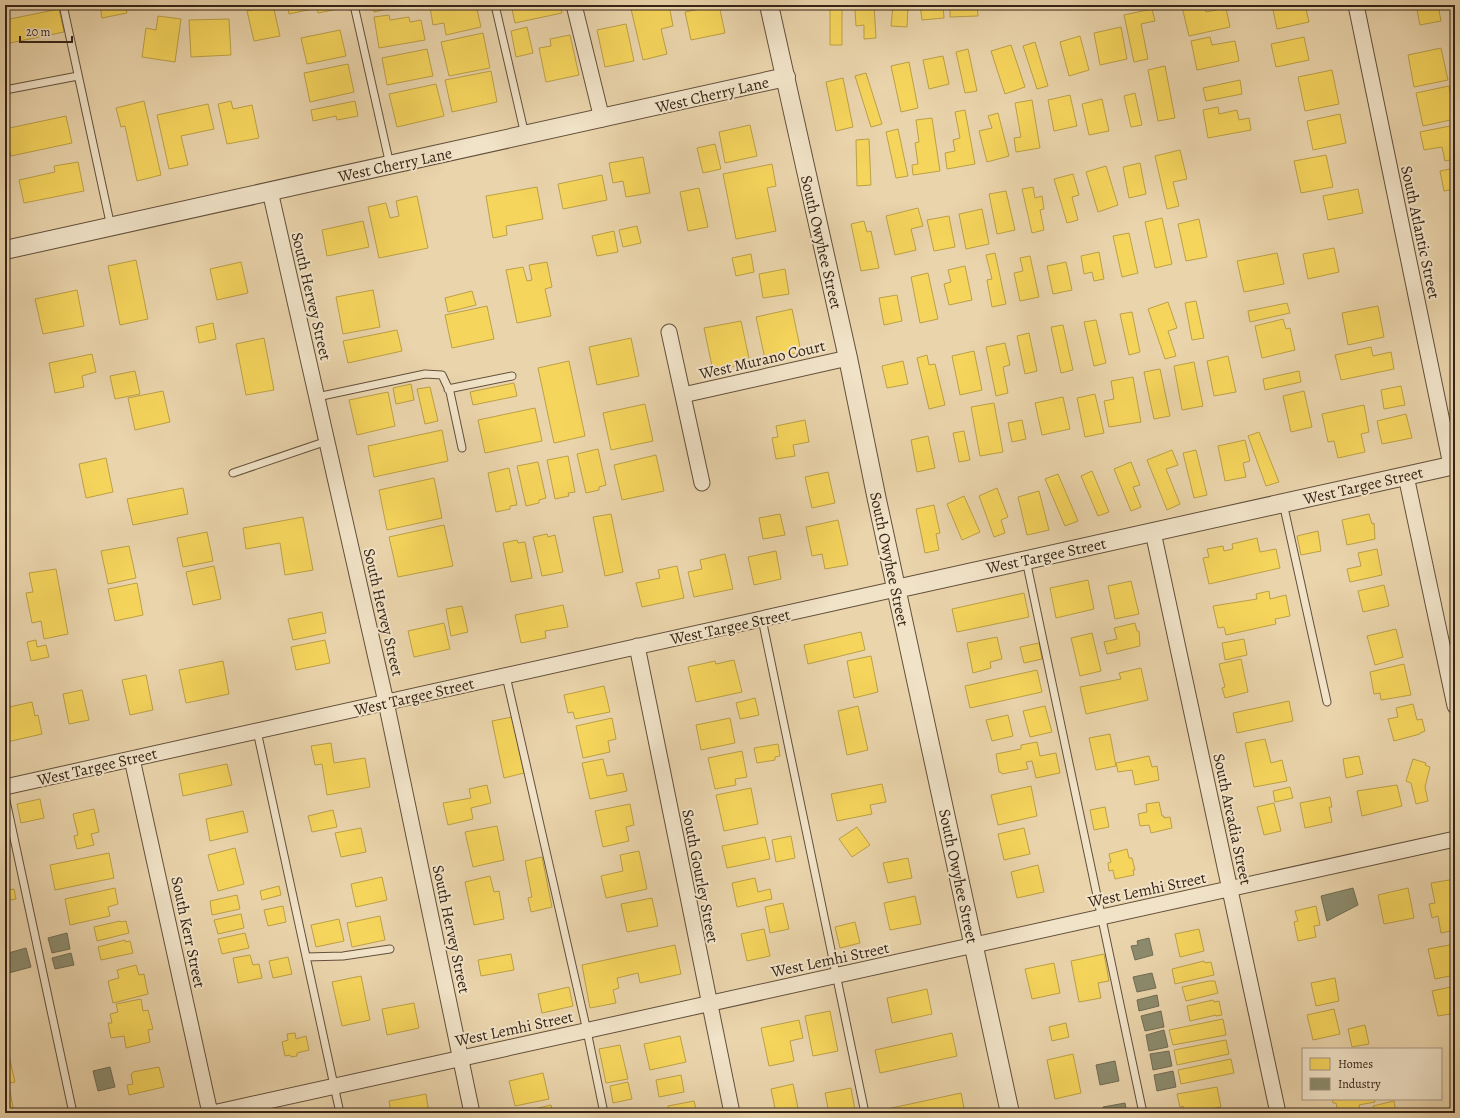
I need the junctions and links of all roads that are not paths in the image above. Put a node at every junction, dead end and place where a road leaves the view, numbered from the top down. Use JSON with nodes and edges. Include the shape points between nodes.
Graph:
{"nodes":[{"id":1,"x":63,"y":5,"type":"edge"},
{"id":2,"x":354,"y":5,"type":"edge"},
{"id":3,"x":495,"y":5,"type":"edge"},
{"id":4,"x":574,"y":5,"type":"edge"},
{"id":5,"x":769,"y":5,"type":"edge"},
{"id":6,"x":1356,"y":5,"type":"edge"},
{"id":7,"x":78,"y":76,"type":"junction"},
{"id":8,"x":786,"y":77,"type":"junction"},
{"id":9,"x":5,"y":90,"type":"edge"},
{"id":10,"x":602,"y":118,"type":"junction"},
{"id":11,"x":525,"y":135,"type":"junction"},
{"id":12,"x":390,"y":165,"type":"junction"},
{"id":13,"x":270,"y":191,"type":"junction"},
{"id":14,"x":111,"y":227,"type":"junction"},
{"id":15,"x":5,"y":250,"type":"edge"},
{"id":16,"x":669,"y":332,"type":"dead end"},
{"id":17,"x":848,"y":358,"type":"junction"},
{"id":18,"x":512,"y":376,"type":"dead end"},
{"id":19,"x":448,"y":389,"type":"junction"},
{"id":20,"x":683,"y":395,"type":"junction"},
{"id":21,"x":317,"y":396,"type":"junction"},
{"id":22,"x":327,"y":442,"type":"junction"},
{"id":23,"x":462,"y":448,"type":"dead end"},
{"id":24,"x":1453,"y":465,"type":"edge"},
{"id":25,"x":233,"y":473,"type":"dead end"},
{"id":26,"x":1406,"y":476,"type":"junction"},
{"id":27,"x":702,"y":483,"type":"dead end"},
{"id":28,"x":1283,"y":503,"type":"junction"},
{"id":29,"x":1154,"y":532,"type":"junction"},
{"id":30,"x":1026,"y":560,"type":"junction"},
{"id":31,"x":896,"y":589,"type":"junction"},
{"id":32,"x":762,"y":619,"type":"junction"},
{"id":33,"x":637,"y":646,"type":"junction"},
{"id":34,"x":506,"y":676,"type":"junction"},
{"id":35,"x":386,"y":702,"type":"junction"},
{"id":36,"x":1327,"y":702,"type":"dead end"},
{"id":37,"x":1455,"y":706,"type":"edge"},
{"id":38,"x":257,"y":731,"type":"junction"},
{"id":39,"x":132,"y":759,"type":"junction"},
{"id":40,"x":5,"y":787,"type":"edge"},
{"id":41,"x":5,"y":796,"type":"edge"},
{"id":42,"x":1455,"y":839,"type":"edge"},
{"id":43,"x":1230,"y":889,"type":"junction"},
{"id":44,"x":1101,"y":917,"type":"junction"},
{"id":45,"x":974,"y":946,"type":"junction"},
{"id":46,"x":390,"y":949,"type":"dead end"},
{"id":47,"x":306,"y":957,"type":"junction"},
{"id":48,"x":835,"y":976,"type":"junction"},
{"id":49,"x":709,"y":1004,"type":"junction"},
{"id":50,"x":587,"y":1031,"type":"junction"},
{"id":51,"x":461,"y":1058,"type":"junction"},
{"id":52,"x":334,"y":1086,"type":"junction"},
{"id":53,"x":73,"y":1113,"type":"edge"},
{"id":54,"x":210,"y":1113,"type":"edge"},
{"id":55,"x":214,"y":1113,"type":"edge"},
{"id":56,"x":340,"y":1113,"type":"edge"},
{"id":57,"x":472,"y":1113,"type":"edge"},
{"id":58,"x":604,"y":1113,"type":"edge"},
{"id":59,"x":732,"y":1113,"type":"edge"},
{"id":60,"x":865,"y":1113,"type":"edge"},
{"id":61,"x":1010,"y":1113,"type":"edge"},
{"id":62,"x":1143,"y":1113,"type":"edge"},
{"id":63,"x":1278,"y":1113,"type":"edge"}],
"edges":[{"from":1,"to":7,"type":"lane"},
{"from":2,"to":12,"type":"lane"},
{"from":3,"to":11,"type":"lane"},
{"from":4,"to":10,"type":"street"},
{"from":5,"to":8,"type":"street","name":"South Owyhee Street"},
{"from":6,"to":24,"type":"street","name":"South Atlantic Street"},
{"from":7,"to":9,"type":"lane"},
{"from":7,"to":14,"type":"lane"},
{"from":8,"to":10,"type":"street","name":"West Cherry Lane"},
{"from":8,"to":17,"type":"street","name":"South Owyhee Street"},
{"from":10,"to":11,"type":"street","name":"West Cherry Lane"},
{"from":11,"to":12,"type":"street","name":"West Cherry Lane"},
{"from":12,"to":13,"type":"street","name":"West Cherry Lane"},
{"from":13,"to":14,"type":"street","name":"West Cherry Lane"},
{"from":13,"to":21,"type":"street","name":"South Hervey Street"},
{"from":14,"to":15,"type":"street","name":"West Cherry Lane"},
{"from":16,"to":20,"type":"street","name":"West Murano Court"},
{"from":17,"to":20,"type":"street","name":"West Murano Court"},
{"from":17,"to":31,"type":"street","name":"South Owyhee Street"},
{"from":18,"to":19,"type":"lane"},
{"from":19,"to":21,"type":"lane","via":[[442,375],[425,374]]},
{"from":19,"to":23,"type":"lane"},
{"from":20,"to":27,"type":"street","name":"West Murano Court"},
{"from":21,"to":22,"type":"street","name":"South Hervey Street"},
{"from":22,"to":25,"type":"lane"},
{"from":22,"to":35,"type":"street","name":"South Hervey Street"},
{"from":24,"to":26,"type":"street","name":"West Targee Street"},
{"from":26,"to":28,"type":"street","name":"West Targee Street"},
{"from":26,"to":37,"type":"street"},
{"from":28,"to":29,"type":"street","name":"West Targee Street"},
{"from":28,"to":36,"type":"lane"},
{"from":29,"to":30,"type":"street","name":"West Targee Street"},
{"from":29,"to":43,"type":"street","name":"South Arcadia Street"},
{"from":30,"to":31,"type":"street","name":"West Targee Street"},
{"from":30,"to":44,"type":"lane"},
{"from":31,"to":32,"type":"street","name":"West Targee Street"},
{"from":31,"to":45,"type":"street","name":"South Owyhee Street"},
{"from":32,"to":33,"type":"street","name":"West Targee Street"},
{"from":32,"to":48,"type":"lane"},
{"from":33,"to":34,"type":"street","name":"West Targee Street"},
{"from":33,"to":49,"type":"street","name":"South Gourley Street"},
{"from":34,"to":35,"type":"street","name":"West Targee Street"},
{"from":34,"to":50,"type":"lane"},
{"from":35,"to":38,"type":"street","name":"West Targee Street"},
{"from":35,"to":51,"type":"street","name":"South Hervey Street"},
{"from":38,"to":39,"type":"street","name":"West Targee Street"},
{"from":38,"to":47,"type":"lane"},
{"from":39,"to":40,"type":"street","name":"West Targee Street"},
{"from":39,"to":54,"type":"street","name":"South Kerr Street"},
{"from":41,"to":53,"type":"lane"},
{"from":42,"to":43,"type":"street","name":"West Lemhi Street"},
{"from":43,"to":44,"type":"street","name":"West Lemhi Street"},
{"from":43,"to":63,"type":"street","name":"South Arcadia Street"},
{"from":44,"to":45,"type":"street","name":"West Lemhi Street"},
{"from":44,"to":62,"type":"lane"},
{"from":45,"to":48,"type":"street","name":"West Lemhi Street"},
{"from":45,"to":61,"type":"street","name":"South Owyhee Street"},
{"from":46,"to":47,"type":"lane","via":[[343,956]]},
{"from":47,"to":52,"type":"lane"},
{"from":48,"to":49,"type":"street","name":"West Lemhi Street"},
{"from":48,"to":60,"type":"lane"},
{"from":49,"to":50,"type":"street","name":"West Lemhi Street"},
{"from":49,"to":59,"type":"street","name":"South Gourley Street"},
{"from":50,"to":51,"type":"street","name":"West Lemhi Street"},
{"from":50,"to":58,"type":"lane"},
{"from":51,"to":52,"type":"street","name":"West Lemhi Street"},
{"from":51,"to":57,"type":"street","name":"South Hervey Street"},
{"from":52,"to":55,"type":"street","name":"West Lemhi Street"},
{"from":52,"to":56,"type":"lane"}]}
